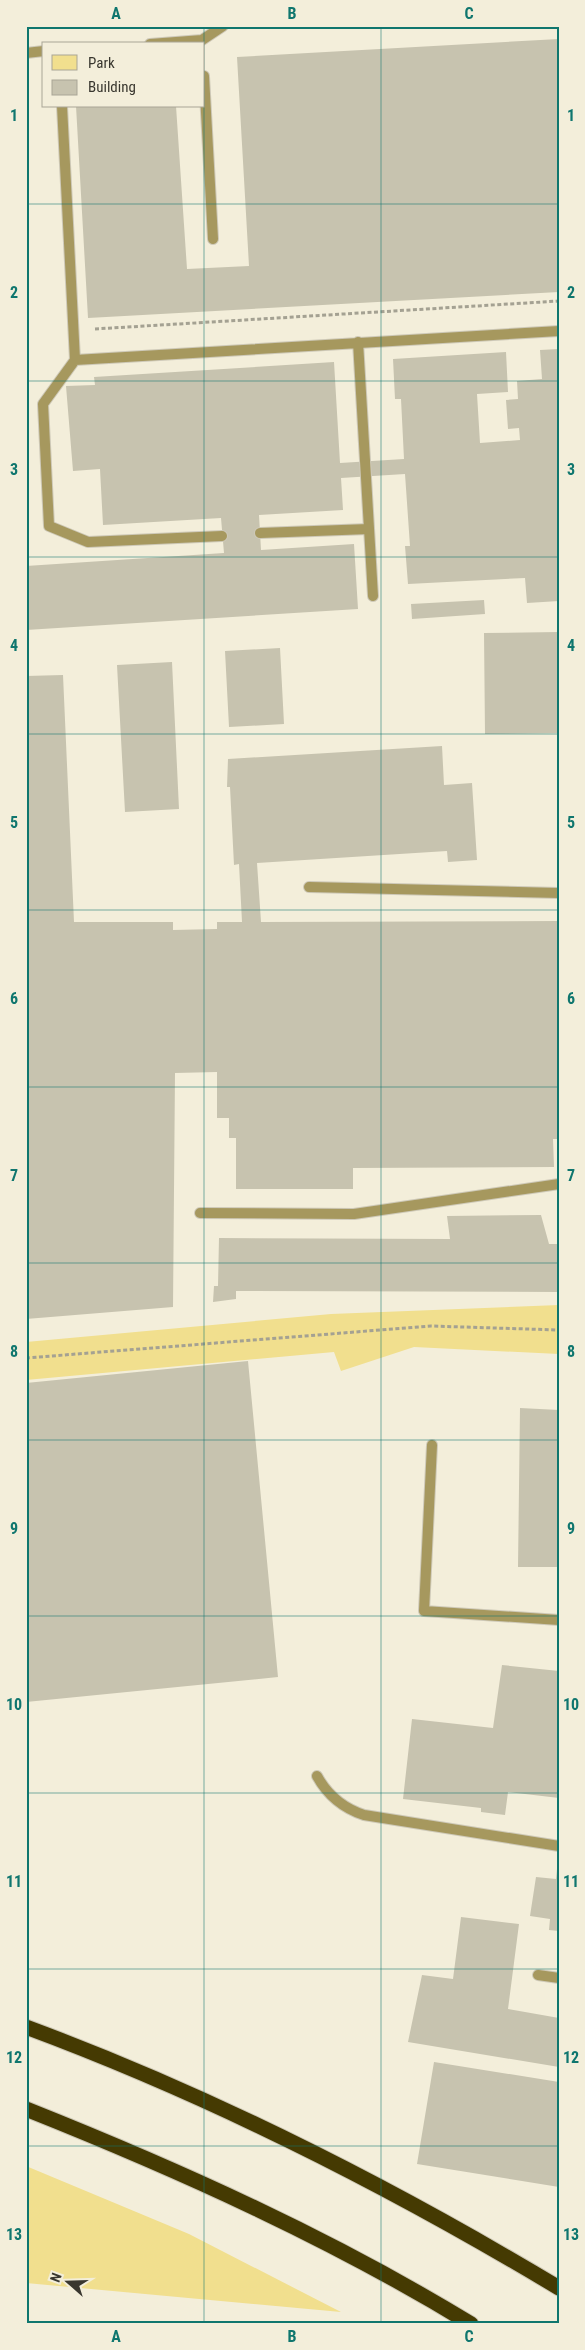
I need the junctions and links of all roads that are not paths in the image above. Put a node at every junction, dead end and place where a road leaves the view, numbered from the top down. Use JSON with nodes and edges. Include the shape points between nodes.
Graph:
{"nodes":[{"id":1,"x":223,"y":26,"type":"edge"},
{"id":2,"x":202,"y":42,"type":"edge"},
{"id":3,"x":42,"y":51,"type":"edge"},
{"id":4,"x":26,"y":53,"type":"edge"},
{"id":5,"x":205,"y":94,"type":"edge"},
{"id":6,"x":62,"y":108,"type":"edge"},
{"id":7,"x":213,"y":239,"type":"dead end"},
{"id":8,"x":559,"y":331,"type":"edge"},
{"id":9,"x":358,"y":342,"type":"junction"},
{"id":10,"x":75,"y":360,"type":"junction"},
{"id":11,"x":369,"y":529,"type":"junction"},
{"id":12,"x":260,"y":533,"type":"dead end"},
{"id":13,"x":222,"y":536,"type":"dead end"},
{"id":14,"x":373,"y":596,"type":"dead end"},
{"id":15,"x":309,"y":887,"type":"dead end"},
{"id":16,"x":559,"y":893,"type":"edge"},
{"id":17,"x":559,"y":1184,"type":"edge"},
{"id":18,"x":200,"y":1214,"type":"dead end"},
{"id":19,"x":432,"y":1445,"type":"dead end"},
{"id":20,"x":559,"y":1620,"type":"edge"},
{"id":21,"x":317,"y":1776,"type":"dead end"},
{"id":22,"x":559,"y":1846,"type":"edge"},
{"id":23,"x":538,"y":1975,"type":"dead end"},
{"id":24,"x":559,"y":1978,"type":"edge"},
{"id":25,"x":26,"y":2027,"type":"edge"},
{"id":26,"x":26,"y":2109,"type":"edge"},
{"id":27,"x":559,"y":2288,"type":"edge"},
{"id":28,"x":471,"y":2324,"type":"edge"}],
"edges":[{"from":1,"to":2,"type":"lane"},
{"from":3,"to":4,"type":"lane"},
{"from":5,"to":7,"type":"lane"},
{"from":6,"to":10,"type":"lane"},
{"from":8,"to":9,"type":"lane"},
{"from":9,"to":10,"type":"lane"},
{"from":9,"to":11,"type":"lane"},
{"from":10,"to":13,"type":"lane","via":[[43,404],[49,526],[88,542]]},
{"from":11,"to":12,"type":"lane"},
{"from":11,"to":14,"type":"lane"},
{"from":15,"to":16,"type":"lane"},
{"from":17,"to":18,"type":"lane","via":[[354,1214]]},
{"from":19,"to":20,"type":"lane","via":[[424,1611]]},
{"from":21,"to":22,"type":"lane","via":[[335,1799],[364,1815]]},
{"from":23,"to":24,"type":"lane"},
{"from":25,"to":27,"type":"highway","via":[[156,2079],[331,2160]]},
{"from":26,"to":28,"type":"highway","via":[[122,2147],[231,2196],[390,2277]]}]}
